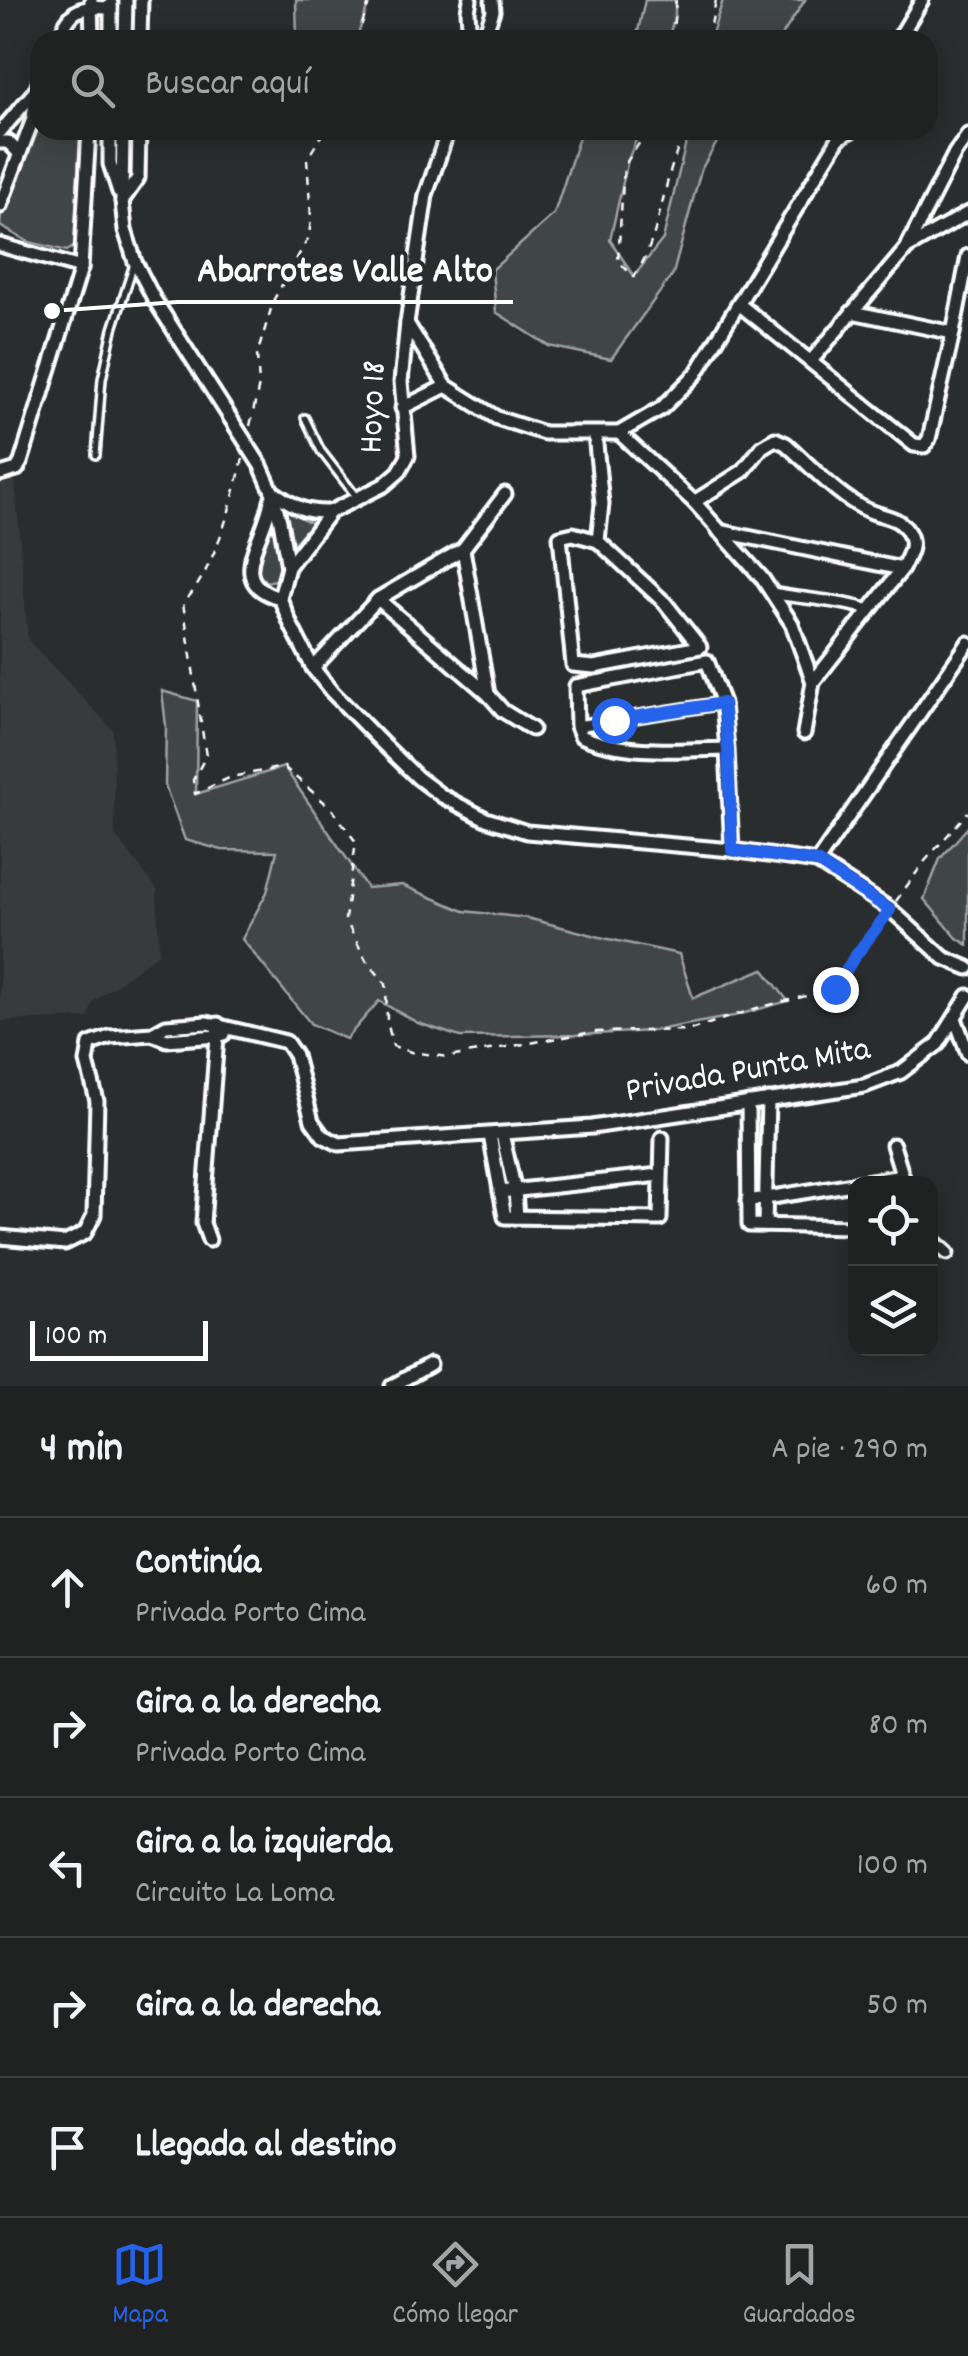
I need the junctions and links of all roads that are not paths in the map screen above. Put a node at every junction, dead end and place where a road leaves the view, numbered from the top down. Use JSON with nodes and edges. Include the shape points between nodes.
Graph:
{"nodes":[{"id":1,"x":126,"y":0,"type":"edge"},
{"id":2,"x":141,"y":0,"type":"edge"},
{"id":3,"x":470,"y":0,"type":"edge"},
{"id":4,"x":492,"y":0,"type":"edge"},
{"id":5,"x":922,"y":0,"type":"edge"},
{"id":6,"x":91,"y":3,"type":"edge"},
{"id":7,"x":111,"y":4,"type":"edge"},
{"id":8,"x":62,"y":30,"type":"edge"},
{"id":9,"x":92,"y":30,"type":"edge"},
{"id":10,"x":111,"y":30,"type":"edge"},
{"id":11,"x":125,"y":30,"type":"edge"},
{"id":12,"x":140,"y":30,"type":"edge"},
{"id":13,"x":469,"y":30,"type":"edge"},
{"id":14,"x":486,"y":30,"type":"edge"},
{"id":15,"x":904,"y":30,"type":"edge"},
{"id":16,"x":30,"y":95,"type":"edge"},
{"id":17,"x":30,"y":124,"type":"edge"},
{"id":18,"x":0,"y":132,"type":"edge"},
{"id":19,"x":968,"y":135,"type":"edge"},
{"id":20,"x":88,"y":140,"type":"edge"},
{"id":21,"x":110,"y":140,"type":"edge"},
{"id":22,"x":124,"y":140,"type":"edge"},
{"id":23,"x":139,"y":140,"type":"edge"},
{"id":24,"x":445,"y":140,"type":"edge"},
{"id":25,"x":836,"y":140,"type":"edge"},
{"id":26,"x":0,"y":142,"type":"edge"},
{"id":27,"x":19,"y":153,"type":"junction"},
{"id":28,"x":122,"y":200,"type":"junction"},
{"id":29,"x":0,"y":206,"type":"edge"},
{"id":30,"x":968,"y":213,"type":"edge"},
{"id":31,"x":0,"y":245,"type":"edge"},
{"id":32,"x":907,"y":248,"type":"junction"},
{"id":33,"x":968,"y":256,"type":"edge"},
{"id":34,"x":135,"y":262,"type":"junction"},
{"id":35,"x":81,"y":268,"type":"junction"},
{"id":36,"x":740,"y":305,"type":"junction"},
{"id":37,"x":852,"y":312,"type":"junction"},
{"id":38,"x":408,"y":324,"type":"junction"},
{"id":39,"x":954,"y":333,"type":"junction"},
{"id":40,"x":811,"y":361,"type":"junction"},
{"id":41,"x":446,"y":386,"type":"junction"},
{"id":42,"x":402,"y":408,"type":"junction"},
{"id":43,"x":305,"y":418,"type":"dead end"},
{"id":44,"x":619,"y":433,"type":"junction"},
{"id":45,"x":595,"y":434,"type":"junction"},
{"id":46,"x":96,"y":454,"type":"dead end"},
{"id":47,"x":0,"y":474,"type":"edge"},
{"id":48,"x":272,"y":490,"type":"junction"},
{"id":49,"x":505,"y":494,"type":"dead end"},
{"id":50,"x":357,"y":498,"type":"junction"},
{"id":51,"x":694,"y":502,"type":"junction"},
{"id":52,"x":330,"y":512,"type":"junction"},
{"id":53,"x":718,"y":531,"type":"junction"},
{"id":54,"x":598,"y":541,"type":"junction"},
{"id":55,"x":463,"y":549,"type":"junction"},
{"id":56,"x":288,"y":567,"type":"junction"},
{"id":57,"x":902,"y":569,"type":"junction"},
{"id":58,"x":772,"y":592,"type":"junction"},
{"id":59,"x":280,"y":598,"type":"junction"},
{"id":60,"x":378,"y":599,"type":"junction"},
{"id":61,"x":870,"y":610,"type":"junction"},
{"id":62,"x":968,"y":644,"type":"edge"},
{"id":63,"x":312,"y":668,"type":"junction"},
{"id":64,"x":813,"y":682,"type":"junction"},
{"id":65,"x":488,"y":694,"type":"junction"},
{"id":66,"x":723,"y":703,"type":"junction"},
{"id":67,"x":577,"y":726,"type":"junction"},
{"id":68,"x":532,"y":730,"type":"dead end"},
{"id":69,"x":804,"y":732,"type":"dead end"},
{"id":70,"x":728,"y":749,"type":"junction"},
{"id":71,"x":732,"y":850,"type":"junction"},
{"id":72,"x":817,"y":862,"type":"junction"},
{"id":73,"x":968,"y":968,"type":"edge"},
{"id":74,"x":968,"y":996,"type":"edge"},
{"id":75,"x":954,"y":1018,"type":"junction"},
{"id":76,"x":218,"y":1030,"type":"junction"},
{"id":77,"x":968,"y":1054,"type":"edge"},
{"id":78,"x":768,"y":1100,"type":"junction"},
{"id":79,"x":748,"y":1103,"type":"junction"},
{"id":80,"x":496,"y":1134,"type":"junction"},
{"id":81,"x":662,"y":1138,"type":"dead end"},
{"id":82,"x":893,"y":1145,"type":"dead end"},
{"id":83,"x":660,"y":1175,"type":"junction"},
{"id":84,"x":903,"y":1176,"type":"edge"},
{"id":85,"x":848,"y":1187,"type":"edge"},
{"id":86,"x":500,"y":1192,"type":"junction"},
{"id":87,"x":514,"y":1192,"type":"junction"},
{"id":88,"x":765,"y":1198,"type":"junction"},
{"id":89,"x":748,"y":1200,"type":"junction"},
{"id":90,"x":511,"y":1217,"type":"junction"},
{"id":91,"x":766,"y":1225,"type":"junction"},
{"id":92,"x":848,"y":1227,"type":"edge"},
{"id":93,"x":0,"y":1237,"type":"edge"},
{"id":94,"x":210,"y":1240,"type":"dead end"},
{"id":95,"x":938,"y":1246,"type":"edge"},
{"id":96,"x":947,"y":1254,"type":"dead end"},
{"id":97,"x":430,"y":1365,"type":"dead end"},
{"id":98,"x":392,"y":1386,"type":"edge"}],
"edges":[{"from":1,"to":11,"type":"street"},
{"from":2,"to":12,"type":"street"},
{"from":3,"to":13,"type":"street"},
{"from":4,"to":14,"type":"street"},
{"from":5,"to":15,"type":"street"},
{"from":6,"to":7,"type":"street"},
{"from":6,"to":8,"type":"street","via":[[68,17]]},
{"from":6,"to":9,"type":"street"},
{"from":7,"to":10,"type":"street"},
{"from":16,"to":18,"type":"street"},
{"from":17,"to":27,"type":"street"},
{"from":19,"to":32,"type":"street"},
{"from":20,"to":35,"type":"street"},
{"from":21,"to":28,"type":"street"},
{"from":22,"to":28,"type":"street"},
{"from":23,"to":28,"type":"street","via":[[138,178]]},
{"from":24,"to":38,"type":"street","name":"Hoyo 18","via":[[426,195]]},
{"from":25,"to":36,"type":"street"},
{"from":26,"to":27,"type":"street"},
{"from":27,"to":29,"type":"street"},
{"from":28,"to":34,"type":"street"},
{"from":30,"to":32,"type":"street"},
{"from":31,"to":35,"type":"street"},
{"from":32,"to":37,"type":"street"},
{"from":33,"to":39,"type":"street"},
{"from":34,"to":46,"type":"lane","via":[[102,379]]},
{"from":34,"to":48,"type":"street"},
{"from":35,"to":47,"type":"street","via":[[21,462]]},
{"from":36,"to":40,"type":"street"},
{"from":36,"to":44,"type":"street","via":[[696,374],[662,408]]},
{"from":37,"to":39,"type":"street"},
{"from":37,"to":40,"type":"street"},
{"from":38,"to":41,"type":"street"},
{"from":38,"to":42,"type":"street","name":"Hoyo 18"},
{"from":39,"to":40,"type":"street","via":[[924,446],[914,446]]},
{"from":41,"to":42,"type":"street"},
{"from":41,"to":45,"type":"street","via":[[497,418],[544,433]]},
{"from":42,"to":50,"type":"street","name":"Hoyo 18","via":[[408,456],[400,472]]},
{"from":43,"to":50,"type":"lane"},
{"from":44,"to":45,"type":"street"},
{"from":44,"to":51,"type":"street"},
{"from":45,"to":54,"type":"street","via":[[602,504]]},
{"from":48,"to":52,"type":"street","via":[[300,509]]},
{"from":48,"to":56,"type":"street"},
{"from":48,"to":59,"type":"street","via":[[250,567],[257,588]]},
{"from":49,"to":55,"type":"street"},
{"from":50,"to":52,"type":"street","name":"Hoyo 18"},
{"from":51,"to":53,"type":"street"},
{"from":51,"to":57,"type":"street","via":[[776,439],[866,510],[900,521],[912,550]]},
{"from":52,"to":56,"type":"street","name":"Hoyo 18"},
{"from":53,"to":57,"type":"street"},
{"from":53,"to":58,"type":"street"},
{"from":54,"to":54,"type":"street","via":[[664,603],[700,647],[573,665],[560,538]]},
{"from":55,"to":60,"type":"street"},
{"from":55,"to":65,"type":"street"},
{"from":56,"to":59,"type":"street"},
{"from":57,"to":61,"type":"street"},
{"from":58,"to":61,"type":"street"},
{"from":58,"to":64,"type":"street"},
{"from":59,"to":63,"type":"street"},
{"from":60,"to":63,"type":"street"},
{"from":60,"to":65,"type":"street"},
{"from":61,"to":64,"type":"street"},
{"from":62,"to":72,"type":"street"},
{"from":63,"to":71,"type":"street","via":[[418,778],[486,819],[527,832]]},
{"from":64,"to":69,"type":"street"},
{"from":65,"to":68,"type":"street"},
{"from":66,"to":67,"type":"street"},
{"from":66,"to":67,"type":"street","via":[[707,661],[576,686]]},
{"from":66,"to":70,"type":"street"},
{"from":67,"to":70,"type":"street","via":[[592,741],[653,751]]},
{"from":70,"to":71,"type":"street"},
{"from":71,"to":72,"type":"street"},
{"from":72,"to":73,"type":"street","via":[[890,910],[944,958]]},
{"from":74,"to":75,"type":"street","name":"Privada Punta Mita"},
{"from":75,"to":77,"type":"street"},
{"from":75,"to":78,"type":"street","name":"Privada Punta Mita","via":[[938,1044],[901,1072],[864,1086]]},
{"from":76,"to":80,"type":"street","name":"Privada Punta Mita","via":[[286,1042],[312,1121],[340,1144]]},
{"from":76,"to":93,"type":"street","name":"Privada Punta Mita","via":[[90,1044],[87,1062],[97,1101],[94,1215],[85,1234],[66,1243]]},
{"from":76,"to":94,"type":"street","via":[[203,1223]]},
{"from":78,"to":79,"type":"street","name":"Privada Punta Mita"},
{"from":78,"to":88,"type":"street"},
{"from":79,"to":80,"type":"street","name":"Privada Punta Mita"},
{"from":79,"to":89,"type":"street"},
{"from":80,"to":86,"type":"street"},
{"from":80,"to":87,"type":"street"},
{"from":81,"to":83,"type":"street"},
{"from":82,"to":84,"type":"street"},
{"from":83,"to":87,"type":"street"},
{"from":83,"to":90,"type":"street","via":[[660,1219]]},
{"from":85,"to":88,"type":"street"},
{"from":86,"to":87,"type":"street"},
{"from":86,"to":90,"type":"street"},
{"from":87,"to":90,"type":"street"},
{"from":88,"to":89,"type":"street"},
{"from":88,"to":91,"type":"street"},
{"from":89,"to":91,"type":"street","via":[[749,1225]]},
{"from":91,"to":92,"type":"street"},
{"from":95,"to":96,"type":"street"},
{"from":97,"to":98,"type":"street"}]}
